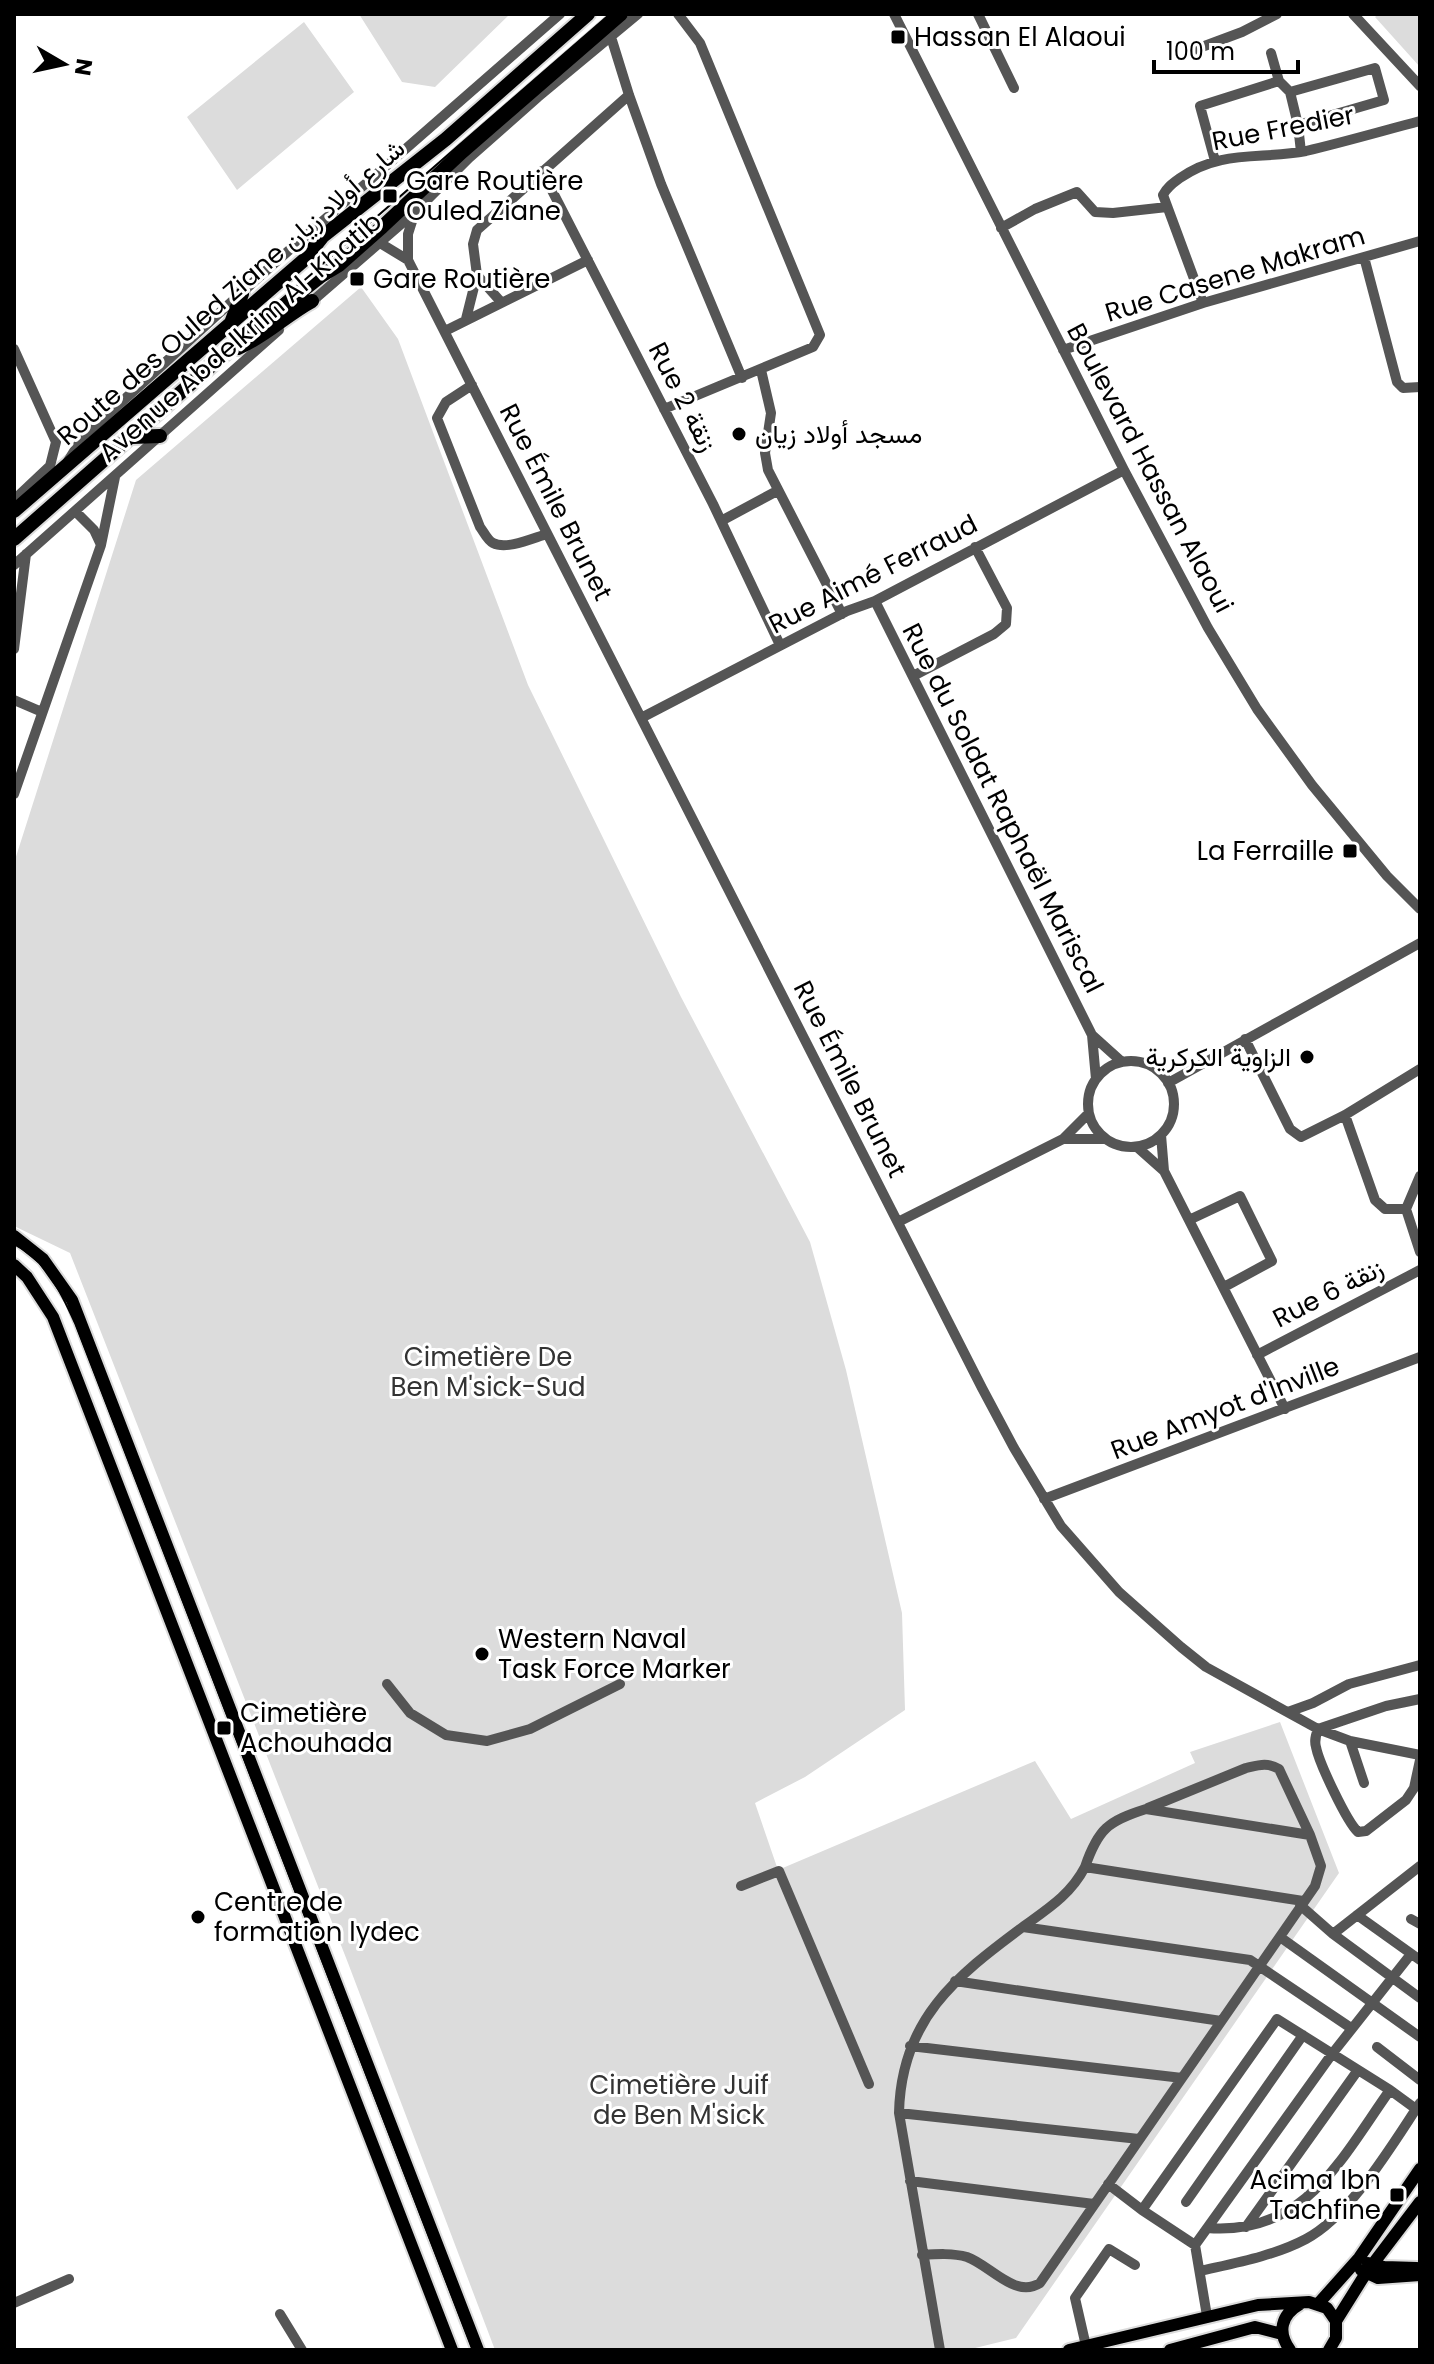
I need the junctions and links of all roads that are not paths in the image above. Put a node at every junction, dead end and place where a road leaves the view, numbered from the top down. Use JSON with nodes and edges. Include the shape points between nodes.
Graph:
{"nodes":[{"id":1,"x":560,"y":14,"type":"edge"},
{"id":2,"x":588,"y":14,"type":"edge"},
{"id":3,"x":621,"y":14,"type":"edge"},
{"id":4,"x":638,"y":14,"type":"edge"},
{"id":5,"x":678,"y":14,"type":"edge"},
{"id":6,"x":894,"y":14,"type":"edge"},
{"id":7,"x":978,"y":14,"type":"edge"},
{"id":8,"x":1277,"y":14,"type":"edge"},
{"id":9,"x":1353,"y":14,"type":"edge"},
{"id":10,"x":611,"y":37,"type":"junction"},
{"id":11,"x":1191,"y":51,"type":"dead end"},
{"id":12,"x":1271,"y":53,"type":"dead end"},
{"id":13,"x":1279,"y":81,"type":"junction"},
{"id":14,"x":1420,"y":86,"type":"edge"},
{"id":15,"x":1014,"y":88,"type":"dead end"},
{"id":16,"x":1290,"y":92,"type":"junction"},
{"id":17,"x":629,"y":95,"type":"junction"},
{"id":18,"x":1420,"y":121,"type":"edge"},
{"id":19,"x":1298,"y":125,"type":"junction"},
{"id":20,"x":1301,"y":152,"type":"junction"},
{"id":21,"x":1215,"y":161,"type":"junction"},
{"id":22,"x":542,"y":171,"type":"junction"},
{"id":23,"x":451,"y":172,"type":"junction"},
{"id":24,"x":1167,"y":207,"type":"junction"},
{"id":25,"x":415,"y":212,"type":"junction"},
{"id":26,"x":1001,"y":228,"type":"junction"},
{"id":27,"x":1420,"y":241,"type":"edge"},
{"id":28,"x":380,"y":243,"type":"junction"},
{"id":29,"x":1364,"y":257,"type":"junction"},
{"id":30,"x":408,"y":260,"type":"junction"},
{"id":31,"x":588,"y":260,"type":"junction"},
{"id":32,"x":477,"y":275,"type":"junction"},
{"id":33,"x":242,"y":294,"type":"junction"},
{"id":34,"x":312,"y":301,"type":"junction"},
{"id":35,"x":501,"y":302,"type":"junction"},
{"id":36,"x":1203,"y":303,"type":"junction"},
{"id":37,"x":466,"y":319,"type":"junction"},
{"id":38,"x":231,"y":324,"type":"junction"},
{"id":39,"x":445,"y":331,"type":"junction"},
{"id":40,"x":14,"y":349,"type":"edge"},
{"id":41,"x":1063,"y":350,"type":"junction"},
{"id":42,"x":223,"y":355,"type":"junction"},
{"id":43,"x":761,"y":370,"type":"junction"},
{"id":44,"x":742,"y":378,"type":"junction"},
{"id":45,"x":28,"y":381,"type":"junction"},
{"id":46,"x":14,"y":384,"type":"edge"},
{"id":47,"x":472,"y":385,"type":"junction"},
{"id":48,"x":1420,"y":387,"type":"edge"},
{"id":49,"x":664,"y":409,"type":"junction"},
{"id":50,"x":84,"y":435,"type":"junction"},
{"id":51,"x":160,"y":436,"type":"junction"},
{"id":52,"x":132,"y":437,"type":"junction"},
{"id":53,"x":56,"y":442,"type":"junction"},
{"id":54,"x":1124,"y":470,"type":"junction"},
{"id":55,"x":62,"y":471,"type":"junction"},
{"id":56,"x":116,"y":475,"type":"junction"},
{"id":57,"x":777,"y":491,"type":"junction"},
{"id":58,"x":14,"y":500,"type":"edge"},
{"id":59,"x":14,"y":511,"type":"edge"},
{"id":60,"x":75,"y":511,"type":"junction"},
{"id":61,"x":721,"y":521,"type":"junction"},
{"id":62,"x":547,"y":534,"type":"junction"},
{"id":63,"x":14,"y":539,"type":"edge"},
{"id":64,"x":101,"y":545,"type":"junction"},
{"id":65,"x":975,"y":547,"type":"junction"},
{"id":66,"x":26,"y":554,"type":"junction"},
{"id":67,"x":14,"y":565,"type":"edge"},
{"id":68,"x":875,"y":601,"type":"junction"},
{"id":69,"x":842,"y":614,"type":"junction"},
{"id":70,"x":780,"y":645,"type":"junction"},
{"id":71,"x":14,"y":649,"type":"edge"},
{"id":72,"x":913,"y":676,"type":"junction"},
{"id":73,"x":14,"y":700,"type":"edge"},
{"id":74,"x":42,"y":712,"type":"junction"},
{"id":75,"x":643,"y":717,"type":"junction"},
{"id":76,"x":14,"y":794,"type":"edge"},
{"id":77,"x":1420,"y":909,"type":"edge"},
{"id":78,"x":1420,"y":943,"type":"edge"},
{"id":79,"x":1092,"y":1035,"type":"junction"},
{"id":80,"x":1245,"y":1039,"type":"junction"},
{"id":81,"x":1122,"y":1062,"type":"junction"},
{"id":82,"x":1420,"y":1069,"type":"edge"},
{"id":83,"x":1096,"y":1079,"type":"junction"},
{"id":84,"x":1168,"y":1083,"type":"junction"},
{"id":85,"x":1088,"y":1114,"type":"junction"},
{"id":86,"x":1345,"y":1115,"type":"junction"},
{"id":87,"x":1161,"y":1135,"type":"junction"},
{"id":88,"x":1063,"y":1139,"type":"junction"},
{"id":89,"x":1104,"y":1139,"type":"junction"},
{"id":90,"x":1137,"y":1147,"type":"junction"},
{"id":91,"x":1164,"y":1171,"type":"junction"},
{"id":92,"x":1420,"y":1176,"type":"edge"},
{"id":93,"x":1406,"y":1209,"type":"junction"},
{"id":94,"x":1189,"y":1220,"type":"junction"},
{"id":95,"x":898,"y":1222,"type":"junction"},
{"id":96,"x":14,"y":1236,"type":"edge"},
{"id":97,"x":1420,"y":1252,"type":"edge"},
{"id":98,"x":14,"y":1265,"type":"edge"},
{"id":99,"x":1420,"y":1270,"type":"edge"},
{"id":100,"x":1224,"y":1287,"type":"junction"},
{"id":101,"x":1257,"y":1355,"type":"junction"},
{"id":102,"x":1420,"y":1357,"type":"edge"},
{"id":103,"x":1285,"y":1409,"type":"junction"},
{"id":104,"x":1044,"y":1499,"type":"junction"},
{"id":105,"x":1420,"y":1665,"type":"edge"},
{"id":106,"x":387,"y":1684,"type":"dead end"},
{"id":107,"x":620,"y":1684,"type":"dead end"},
{"id":108,"x":1420,"y":1699,"type":"edge"},
{"id":109,"x":1288,"y":1712,"type":"junction"},
{"id":110,"x":1318,"y":1729,"type":"junction"},
{"id":111,"x":1350,"y":1741,"type":"junction"},
{"id":112,"x":1420,"y":1757,"type":"edge"},
{"id":113,"x":1364,"y":1783,"type":"dead end"},
{"id":114,"x":1416,"y":1793,"type":"edge"},
{"id":115,"x":1146,"y":1809,"type":"junction"},
{"id":116,"x":1310,"y":1835,"type":"junction"},
{"id":117,"x":1085,"y":1867,"type":"junction"},
{"id":118,"x":1417,"y":1873,"type":"edge"},
{"id":119,"x":741,"y":1886,"type":"dead end"},
{"id":120,"x":1302,"y":1903,"type":"junction"},
{"id":121,"x":1357,"y":1915,"type":"junction"},
{"id":122,"x":1023,"y":1927,"type":"junction"},
{"id":123,"x":1333,"y":1934,"type":"junction"},
{"id":124,"x":1280,"y":1937,"type":"junction"},
{"id":125,"x":1416,"y":1957,"type":"edge"},
{"id":126,"x":1261,"y":1965,"type":"junction"},
{"id":127,"x":1391,"y":1977,"type":"junction"},
{"id":128,"x":955,"y":1981,"type":"junction"},
{"id":129,"x":1420,"y":1998,"type":"edge"},
{"id":130,"x":1371,"y":2004,"type":"junction"},
{"id":131,"x":1221,"y":2021,"type":"junction"},
{"id":132,"x":1351,"y":2028,"type":"junction"},
{"id":133,"x":1303,"y":2035,"type":"junction"},
{"id":134,"x":1420,"y":2037,"type":"edge"},
{"id":135,"x":910,"y":2046,"type":"junction"},
{"id":136,"x":1377,"y":2047,"type":"dead end"},
{"id":137,"x":1332,"y":2054,"type":"junction"},
{"id":138,"x":1358,"y":2070,"type":"junction"},
{"id":139,"x":1182,"y":2078,"type":"junction"},
{"id":140,"x":1420,"y":2080,"type":"edge"},
{"id":141,"x":869,"y":2084,"type":"dead end"},
{"id":142,"x":1390,"y":2090,"type":"junction"},
{"id":143,"x":1418,"y":2106,"type":"edge"},
{"id":144,"x":899,"y":2113,"type":"junction"},
{"id":145,"x":1139,"y":2139,"type":"junction"},
{"id":146,"x":1420,"y":2169,"type":"edge"},
{"id":147,"x":910,"y":2181,"type":"junction"},
{"id":148,"x":1108,"y":2184,"type":"junction"},
{"id":149,"x":1186,"y":2202,"type":"dead end"},
{"id":150,"x":1420,"y":2202,"type":"edge"},
{"id":151,"x":1094,"y":2204,"type":"junction"},
{"id":152,"x":1142,"y":2210,"type":"junction"},
{"id":153,"x":1246,"y":2227,"type":"junction"},
{"id":154,"x":1207,"y":2228,"type":"junction"},
{"id":155,"x":1195,"y":2245,"type":"junction"},
{"id":156,"x":922,"y":2255,"type":"junction"},
{"id":157,"x":1356,"y":2261,"type":"junction"},
{"id":158,"x":1135,"y":2265,"type":"dead end"},
{"id":159,"x":1420,"y":2268,"type":"edge"},
{"id":160,"x":1368,"y":2269,"type":"junction"},
{"id":161,"x":1200,"y":2271,"type":"junction"},
{"id":162,"x":1420,"y":2275,"type":"edge"},
{"id":163,"x":69,"y":2279,"type":"dead end"},
{"id":164,"x":14,"y":2303,"type":"edge"},
{"id":165,"x":1300,"y":2304,"type":"junction"},
{"id":166,"x":1318,"y":2304,"type":"junction"},
{"id":167,"x":280,"y":2314,"type":"dead end"},
{"id":168,"x":1207,"y":2316,"type":"junction"},
{"id":169,"x":1336,"y":2321,"type":"junction"},
{"id":170,"x":1282,"y":2334,"type":"junction"},
{"id":171,"x":1086,"y":2346,"type":"junction"},
{"id":172,"x":302,"y":2350,"type":"edge"},
{"id":173,"x":452,"y":2350,"type":"edge"},
{"id":174,"x":478,"y":2350,"type":"edge"},
{"id":175,"x":940,"y":2350,"type":"edge"},
{"id":176,"x":1069,"y":2350,"type":"edge"},
{"id":177,"x":1170,"y":2350,"type":"edge"},
{"id":178,"x":1290,"y":2350,"type":"edge"},
{"id":179,"x":1329,"y":2350,"type":"edge"}],
"edges":[{"from":1,"to":33,"type":"street","name":"Avenue Abdelkrim Al-Khatib"},
{"from":2,"to":38,"type":"highway","name":"Route des Ouled Ziane شارع أولاد زيان","via":[[446,139],[323,236],[304,260]]},
{"from":3,"to":23,"type":"highway","name":"Route des Ouled Ziane شارع أولاد زيان","via":[[462,152]]},
{"from":4,"to":10,"type":"street","name":"Avenue Abdelkrim Al-Khatib"},
{"from":5,"to":43,"type":"street","via":[[700,43],[819,331],[813,347]]},
{"from":6,"to":26,"type":"street","name":"Boulevard Hassan Alaoui"},
{"from":7,"to":15,"type":"street"},
{"from":8,"to":11,"type":"street"},
{"from":9,"to":14,"type":"street"},
{"from":10,"to":17,"type":"street"},
{"from":10,"to":23,"type":"street","name":"Avenue Abdelkrim Al-Khatib"},
{"from":12,"to":13,"type":"street"},
{"from":13,"to":16,"type":"street"},
{"from":13,"to":21,"type":"street","via":[[1200,106]]},
{"from":16,"to":19,"type":"street"},
{"from":16,"to":19,"type":"street","via":[[1375,68],[1384,100]]},
{"from":17,"to":22,"type":"street"},
{"from":17,"to":44,"type":"street"},
{"from":18,"to":20,"type":"street","name":"Rue Fredier"},
{"from":19,"to":20,"type":"street"},
{"from":20,"to":21,"type":"street","name":"Rue Fredier"},
{"from":21,"to":24,"type":"street","name":"Rue Fredier","via":[[1170,185],[1163,195]]},
{"from":22,"to":31,"type":"street","name":"Rue 2 زنقة"},
{"from":22,"to":32,"type":"street","via":[[477,230]]},
{"from":23,"to":25,"type":"street","name":"Avenue Abdelkrim Al-Khatib"},
{"from":23,"to":42,"type":"highway","name":"Route des Ouled Ziane شارع أولاد زيان"},
{"from":24,"to":26,"type":"street","via":[[1095,212],[1077,192]]},
{"from":24,"to":36,"type":"street"},
{"from":25,"to":28,"type":"street","name":"Avenue Abdelkrim Al-Khatib"},
{"from":25,"to":30,"type":"street"},
{"from":26,"to":41,"type":"street","name":"Boulevard Hassan Alaoui"},
{"from":27,"to":29,"type":"street","name":"Rue Casene Makram"},
{"from":28,"to":30,"type":"street"},
{"from":28,"to":34,"type":"street","name":"Avenue Abdelkrim Al-Khatib"},
{"from":29,"to":36,"type":"street","name":"Rue Casene Makram"},
{"from":29,"to":48,"type":"street","via":[[1394,374],[1403,388]]},
{"from":30,"to":39,"type":"street","name":"Rue Émile Brunet"},
{"from":31,"to":35,"type":"street"},
{"from":31,"to":49,"type":"street","name":"Rue 2 زنقة"},
{"from":32,"to":35,"type":"street"},
{"from":32,"to":37,"type":"street"},
{"from":33,"to":38,"type":"highway"},
{"from":33,"to":50,"type":"street","name":"Avenue Abdelkrim Al-Khatib"},
{"from":34,"to":42,"type":"highway"},
{"from":34,"to":51,"type":"street","name":"Avenue Abdelkrim Al-Khatib"},
{"from":35,"to":37,"type":"street"},
{"from":36,"to":41,"type":"street","name":"Rue Casene Makram"},
{"from":37,"to":39,"type":"street"},
{"from":38,"to":55,"type":"highway","name":"Route des Ouled Ziane شارع أولاد زيان"},
{"from":39,"to":47,"type":"street","name":"Rue Émile Brunet"},
{"from":40,"to":45,"type":"street"},
{"from":41,"to":54,"type":"street","name":"Boulevard Hassan Alaoui"},
{"from":42,"to":52,"type":"highway","name":"Route des Ouled Ziane شارع أولاد زيان"},
{"from":43,"to":44,"type":"street"},
{"from":43,"to":57,"type":"street","via":[[771,413],[765,459]]},
{"from":44,"to":49,"type":"street"},
{"from":45,"to":46,"type":"street"},
{"from":45,"to":53,"type":"street"},
{"from":47,"to":62,"type":"street","name":"Rue Émile Brunet"},
{"from":47,"to":62,"type":"street","via":[[446,402],[437,418],[480,527],[498,545]]},
{"from":49,"to":61,"type":"street","name":"Rue 2 زنقة"},
{"from":50,"to":53,"type":"street"},
{"from":50,"to":55,"type":"street","name":"Avenue Abdelkrim Al-Khatib"},
{"from":51,"to":52,"type":"highway"},
{"from":51,"to":56,"type":"street","name":"Avenue Abdelkrim Al-Khatib"},
{"from":52,"to":63,"type":"highway","name":"Route des Ouled Ziane شارع أولاد زيان"},
{"from":53,"to":58,"type":"street","via":[[50,466]]},
{"from":54,"to":65,"type":"street","name":"Rue Aimé Ferraud"},
{"from":54,"to":77,"type":"street","name":"Boulevard Hassan Alaoui","via":[[1257,709],[1362,847]]},
{"from":55,"to":59,"type":"highway","name":"Route des Ouled Ziane شارع أولاد زيان"},
{"from":56,"to":60,"type":"street","name":"Avenue Abdelkrim Al-Khatib"},
{"from":56,"to":64,"type":"street"},
{"from":57,"to":61,"type":"street"},
{"from":57,"to":69,"type":"street"},
{"from":60,"to":64,"type":"street"},
{"from":60,"to":66,"type":"street","name":"Avenue Abdelkrim Al-Khatib"},
{"from":61,"to":70,"type":"street","name":"Rue 2 زنقة"},
{"from":62,"to":75,"type":"street","name":"Rue Émile Brunet"},
{"from":64,"to":74,"type":"street"},
{"from":65,"to":68,"type":"street","name":"Rue Aimé Ferraud"},
{"from":65,"to":72,"type":"street","via":[[1007,608],[1006,624]]},
{"from":66,"to":67,"type":"street","name":"Avenue Abdelkrim Al-Khatib"},
{"from":66,"to":71,"type":"street"},
{"from":68,"to":69,"type":"street","name":"Rue Aimé Ferraud"},
{"from":68,"to":72,"type":"street","name":"Rue du Soldat Raphaël Mariscal"},
{"from":69,"to":70,"type":"street","name":"Rue Aimé Ferraud"},
{"from":70,"to":75,"type":"street","name":"Rue Aimé Ferraud"},
{"from":72,"to":79,"type":"street","name":"Rue du Soldat Raphaël Mariscal"},
{"from":73,"to":74,"type":"street"},
{"from":74,"to":76,"type":"street"},
{"from":75,"to":95,"type":"street","name":"Rue Émile Brunet"},
{"from":78,"to":80,"type":"street"},
{"from":79,"to":81,"type":"street","name":"Rue du Soldat Raphaël Mariscal"},
{"from":79,"to":83,"type":"street","name":"Rue du Soldat Raphaël Mariscal"},
{"from":80,"to":84,"type":"street"},
{"from":80,"to":86,"type":"street","via":[[1290,1129],[1301,1137]]},
{"from":81,"to":83,"type":"street"},
{"from":81,"to":84,"type":"street","via":[[1156,1069]]},
{"from":82,"to":86,"type":"street"},
{"from":83,"to":85,"type":"street"},
{"from":84,"to":87,"type":"street","via":[[1173,1110]]},
{"from":85,"to":88,"type":"street"},
{"from":85,"to":89,"type":"street"},
{"from":86,"to":93,"type":"street","via":[[1375,1200],[1385,1209]]},
{"from":87,"to":90,"type":"street"},
{"from":87,"to":91,"type":"street"},
{"from":88,"to":89,"type":"street"},
{"from":88,"to":95,"type":"street"},
{"from":89,"to":90,"type":"street"},
{"from":90,"to":91,"type":"street"},
{"from":91,"to":94,"type":"street"},
{"from":92,"to":93,"type":"street"},
{"from":93,"to":97,"type":"street"},
{"from":94,"to":100,"type":"street"},
{"from":94,"to":100,"type":"street","via":[[1240,1196],[1272,1261]]},
{"from":95,"to":104,"type":"street","name":"Rue Émile Brunet"},
{"from":96,"to":174,"type":"main road","via":[[43,1259],[72,1300]]},
{"from":98,"to":173,"type":"main road","via":[[41,1295],[64,1343]]},
{"from":99,"to":101,"type":"street","name":"Rue 6 زنقة"},
{"from":100,"to":101,"type":"street"},
{"from":101,"to":103,"type":"street"},
{"from":102,"to":103,"type":"street","name":"Rue Amyot d'Inville"},
{"from":103,"to":104,"type":"street","name":"Rue Amyot d'Inville"},
{"from":104,"to":109,"type":"street","name":"Rue Émile Brunet","via":[[1109,1581],[1181,1647],[1206,1667]]},
{"from":105,"to":109,"type":"street","via":[[1349,1684]]},
{"from":106,"to":107,"type":"street","via":[[410,1713],[446,1735],[487,1741],[530,1729]]},
{"from":108,"to":110,"type":"street"},
{"from":109,"to":110,"type":"street","name":"Rue Émile Brunet"},
{"from":110,"to":111,"type":"street","name":"Rue Émile Brunet"},
{"from":110,"to":114,"type":"street","via":[[1317,1754],[1355,1829],[1366,1831]]},
{"from":111,"to":112,"type":"street","name":"Rue Émile Brunet"},
{"from":111,"to":113,"type":"street"},
{"from":112,"to":114,"type":"street"},
{"from":115,"to":116,"type":"street"},
{"from":115,"to":116,"type":"street","via":[[1246,1768],[1272,1765],[1279,1769]]},
{"from":115,"to":117,"type":"street","via":[[1098,1834]]},
{"from":116,"to":120,"type":"street","via":[[1321,1874]]},
{"from":117,"to":120,"type":"street"},
{"from":117,"to":122,"type":"street","via":[[1060,1901]]},
{"from":118,"to":121,"type":"street"},
{"from":119,"to":141,"type":"street","via":[[779,1871]]},
{"from":120,"to":123,"type":"street"},
{"from":120,"to":124,"type":"street"},
{"from":121,"to":123,"type":"street"},
{"from":121,"to":125,"type":"street"},
{"from":122,"to":126,"type":"street","via":[[1239,1957]]},
{"from":122,"to":128,"type":"street"},
{"from":123,"to":127,"type":"street"},
{"from":124,"to":126,"type":"street"},
{"from":124,"to":130,"type":"street"},
{"from":125,"to":127,"type":"street"},
{"from":126,"to":131,"type":"street"},
{"from":126,"to":132,"type":"street"},
{"from":127,"to":129,"type":"street"},
{"from":127,"to":130,"type":"street"},
{"from":128,"to":131,"type":"street"},
{"from":128,"to":135,"type":"street"},
{"from":130,"to":132,"type":"street"},
{"from":130,"to":134,"type":"street"},
{"from":131,"to":139,"type":"street"},
{"from":132,"to":137,"type":"street"},
{"from":133,"to":137,"type":"street"},
{"from":133,"to":149,"type":"street"},
{"from":133,"to":152,"type":"street","via":[[1275,2020]]},
{"from":135,"to":139,"type":"street"},
{"from":135,"to":144,"type":"street"},
{"from":136,"to":140,"type":"street"},
{"from":137,"to":138,"type":"street"},
{"from":137,"to":154,"type":"street"},
{"from":138,"to":142,"type":"street"},
{"from":138,"to":153,"type":"street"},
{"from":139,"to":145,"type":"street"},
{"from":142,"to":143,"type":"street"},
{"from":142,"to":153,"type":"street","via":[[1312,2195],[1292,2210]]},
{"from":143,"to":161,"type":"street","via":[[1342,2212],[1322,2229],[1279,2250]]},
{"from":144,"to":145,"type":"street"},
{"from":144,"to":147,"type":"street"},
{"from":145,"to":148,"type":"street"},
{"from":146,"to":157,"type":"main road"},
{"from":147,"to":151,"type":"street"},
{"from":147,"to":156,"type":"street"},
{"from":148,"to":151,"type":"street"},
{"from":148,"to":152,"type":"street"},
{"from":150,"to":160,"type":"main road"},
{"from":151,"to":156,"type":"street","via":[[1040,2283],[1032,2287],[1018,2287],[970,2258]]},
{"from":152,"to":155,"type":"street"},
{"from":153,"to":154,"type":"street"},
{"from":154,"to":155,"type":"street"},
{"from":155,"to":161,"type":"street"},
{"from":156,"to":175,"type":"street"},
{"from":157,"to":160,"type":"main road"},
{"from":157,"to":166,"type":"main road"},
{"from":158,"to":171,"type":"street","via":[[1109,2249],[1075,2298]]},
{"from":159,"to":160,"type":"main road"},
{"from":160,"to":162,"type":"main road","via":[[1378,2278]]},
{"from":160,"to":169,"type":"main road"},
{"from":161,"to":168,"type":"street"},
{"from":163,"to":164,"type":"street"},
{"from":165,"to":166,"type":"main road"},
{"from":165,"to":168,"type":"main road","via":[[1258,2305]]},
{"from":165,"to":170,"type":"main road","via":[[1286,2315]]},
{"from":166,"to":169,"type":"main road"},
{"from":167,"to":172,"type":"street"},
{"from":168,"to":171,"type":"main road"},
{"from":169,"to":179,"type":"main road"},
{"from":170,"to":177,"type":"main road","via":[[1255,2327]]},
{"from":170,"to":178,"type":"main road"},
{"from":171,"to":176,"type":"main road"}]}
